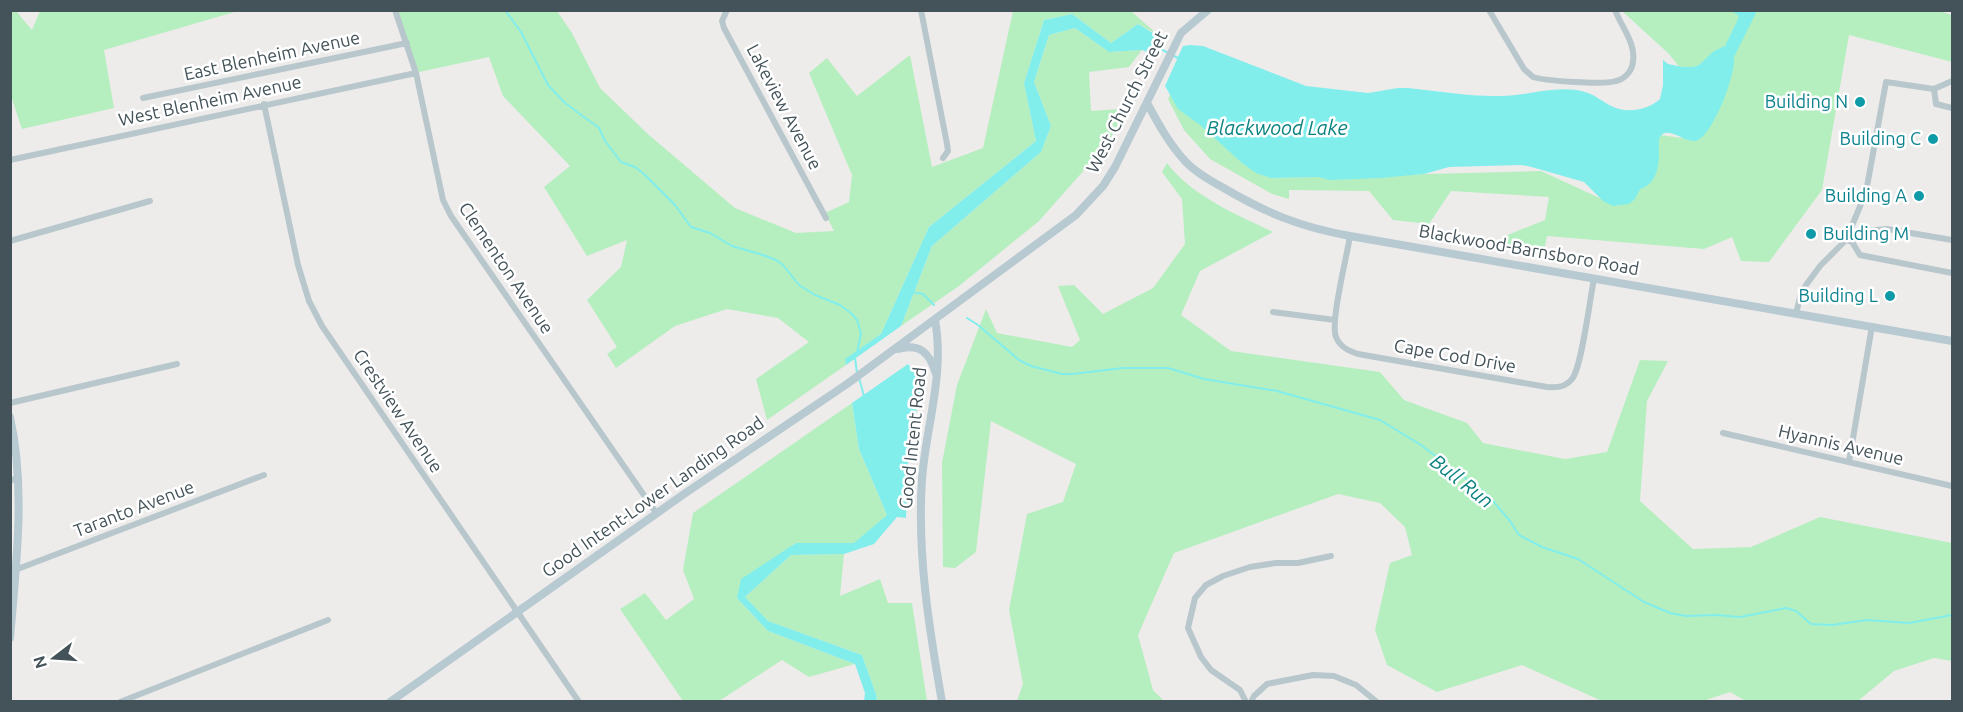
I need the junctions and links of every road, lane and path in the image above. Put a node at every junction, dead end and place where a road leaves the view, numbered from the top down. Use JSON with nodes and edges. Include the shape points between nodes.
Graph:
{"nodes":[{"id":1,"x":395,"y":10,"type":"edge"},
{"id":2,"x":727,"y":10,"type":"edge"},
{"id":3,"x":921,"y":10,"type":"edge"},
{"id":4,"x":1208,"y":10,"type":"edge"},
{"id":5,"x":1489,"y":10,"type":"edge"},
{"id":6,"x":1615,"y":10,"type":"edge"},
{"id":7,"x":407,"y":43,"type":"junction"},
{"id":8,"x":416,"y":73,"type":"junction"},
{"id":9,"x":1953,"y":81,"type":"edge"},
{"id":10,"x":1934,"y":89,"type":"junction"},
{"id":11,"x":143,"y":98,"type":"dead end"},
{"id":12,"x":1147,"y":103,"type":"junction"},
{"id":13,"x":264,"y":104,"type":"junction"},
{"id":14,"x":1953,"y":108,"type":"edge"},
{"id":15,"x":943,"y":158,"type":"dead end"},
{"id":16,"x":10,"y":160,"type":"edge"},
{"id":17,"x":150,"y":201,"type":"dead end"},
{"id":18,"x":826,"y":218,"type":"dead end"},
{"id":19,"x":1350,"y":236,"type":"junction"},
{"id":20,"x":1953,"y":240,"type":"edge"},
{"id":21,"x":10,"y":241,"type":"edge"},
{"id":22,"x":1849,"y":241,"type":"junction"},
{"id":23,"x":1953,"y":273,"type":"edge"},
{"id":24,"x":1594,"y":279,"type":"junction"},
{"id":25,"x":1273,"y":312,"type":"dead end"},
{"id":26,"x":1796,"y":314,"type":"junction"},
{"id":27,"x":935,"y":320,"type":"junction"},
{"id":28,"x":1335,"y":320,"type":"junction"},
{"id":29,"x":1872,"y":326,"type":"junction"},
{"id":30,"x":1953,"y":340,"type":"edge"},
{"id":31,"x":892,"y":351,"type":"junction"},
{"id":32,"x":177,"y":364,"type":"dead end"},
{"id":33,"x":937,"y":378,"type":"junction"},
{"id":34,"x":10,"y":403,"type":"edge"},
{"id":35,"x":10,"y":417,"type":"edge"},
{"id":36,"x":1723,"y":433,"type":"dead end"},
{"id":37,"x":1849,"y":462,"type":"junction"},
{"id":38,"x":264,"y":476,"type":"dead end"},
{"id":39,"x":15,"y":479,"type":"edge"},
{"id":40,"x":1953,"y":486,"type":"edge"},
{"id":41,"x":657,"y":514,"type":"junction"},
{"id":42,"x":1331,"y":556,"type":"dead end"},
{"id":43,"x":15,"y":570,"type":"junction"},
{"id":44,"x":517,"y":612,"type":"junction"},
{"id":45,"x":328,"y":620,"type":"dead end"},
{"id":46,"x":10,"y":638,"type":"edge"},
{"id":47,"x":120,"y":702,"type":"edge"},
{"id":48,"x":390,"y":702,"type":"edge"},
{"id":49,"x":579,"y":702,"type":"edge"},
{"id":50,"x":942,"y":702,"type":"edge"},
{"id":51,"x":1248,"y":702,"type":"edge"},
{"id":52,"x":1377,"y":702,"type":"edge"}],
"edges":[{"from":1,"to":7,"type":"street","name":"Clementon Avenue"},
{"from":2,"to":18,"type":"street","name":"Lakeview Avenue","via":[[722,21],[724,28]]},
{"from":3,"to":15,"type":"street","via":[[947,144]]},
{"from":4,"to":12,"type":"main road","name":"West Church Street","via":[[1178,40]]},
{"from":5,"to":6,"type":"street","via":[[1524,69],[1533,77],[1610,82],[1626,76],[1632,67],[1633,53]]},
{"from":7,"to":8,"type":"street","name":"Clementon Avenue"},
{"from":7,"to":11,"type":"street","name":"East Blenheim Avenue"},
{"from":8,"to":13,"type":"street","name":"West Blenheim Avenue"},
{"from":8,"to":41,"type":"street","name":"Clementon Avenue","via":[[443,200],[451,216]]},
{"from":9,"to":10,"type":"street"},
{"from":10,"to":14,"type":"street","via":[[1936,104]]},
{"from":10,"to":22,"type":"street","via":[[1886,82],[1866,192]]},
{"from":12,"to":19,"type":"main road","name":"Blackwood-Barnsboro Road","via":[[1179,154],[1204,176],[1284,219]]},
{"from":12,"to":27,"type":"main road","name":"West Church Street","via":[[1115,167],[1092,200]]},
{"from":13,"to":16,"type":"street","name":"West Blenheim Avenue"},
{"from":13,"to":44,"type":"street","name":"Crestview Avenue","via":[[309,301],[322,326]]},
{"from":17,"to":21,"type":"street"},
{"from":19,"to":24,"type":"main road","name":"Blackwood-Barnsboro Road"},
{"from":19,"to":28,"type":"street","name":"Cape Cod Drive"},
{"from":20,"to":22,"type":"street","via":[[1887,229],[1866,231]]},
{"from":22,"to":23,"type":"street","via":[[1860,255]]},
{"from":22,"to":26,"type":"street","via":[[1820,266],[1806,285]]},
{"from":24,"to":26,"type":"main road","name":"Blackwood-Barnsboro Road"},
{"from":24,"to":28,"type":"street","name":"Cape Cod Drive","via":[[1577,369],[1571,380],[1560,387],[1358,354],[1338,342]]},
{"from":25,"to":28,"type":"street"},
{"from":26,"to":29,"type":"main road","name":"Blackwood-Barnsboro Road"},
{"from":27,"to":31,"type":"main road","name":"Good Intent-Lower Landing Road"},
{"from":27,"to":33,"type":"main road","name":"Good Intent Road"},
{"from":29,"to":30,"type":"main road","name":"Blackwood-Barnsboro Road"},
{"from":29,"to":37,"type":"street"},
{"from":31,"to":33,"type":"main road","via":[[911,347],[923,350],[932,361]]},
{"from":31,"to":41,"type":"main road","name":"Good Intent-Lower Landing Road"},
{"from":32,"to":34,"type":"street"},
{"from":33,"to":50,"type":"main road","name":"Good Intent Road","via":[[922,477],[921,548]]},
{"from":35,"to":39,"type":"main road","via":[[15,440]]},
{"from":36,"to":37,"type":"street","name":"Hyannis Avenue"},
{"from":37,"to":40,"type":"street","name":"Hyannis Avenue"},
{"from":38,"to":43,"type":"street","name":"Taranto Avenue"},
{"from":39,"to":43,"type":"main road"},
{"from":41,"to":44,"type":"main road","name":"Good Intent-Lower Landing Road"},
{"from":42,"to":51,"type":"street","via":[[1250,567],[1206,585],[1195,598],[1188,628],[1201,657],[1211,670],[1240,690]]},
{"from":43,"to":46,"type":"main road"},
{"from":44,"to":48,"type":"main road","name":"Good Intent-Lower Landing Road"},
{"from":44,"to":49,"type":"street","name":"Crestview Avenue"},
{"from":45,"to":47,"type":"street"},
{"from":51,"to":52,"type":"street","via":[[1267,684],[1313,675],[1334,676],[1356,685]]}]}
